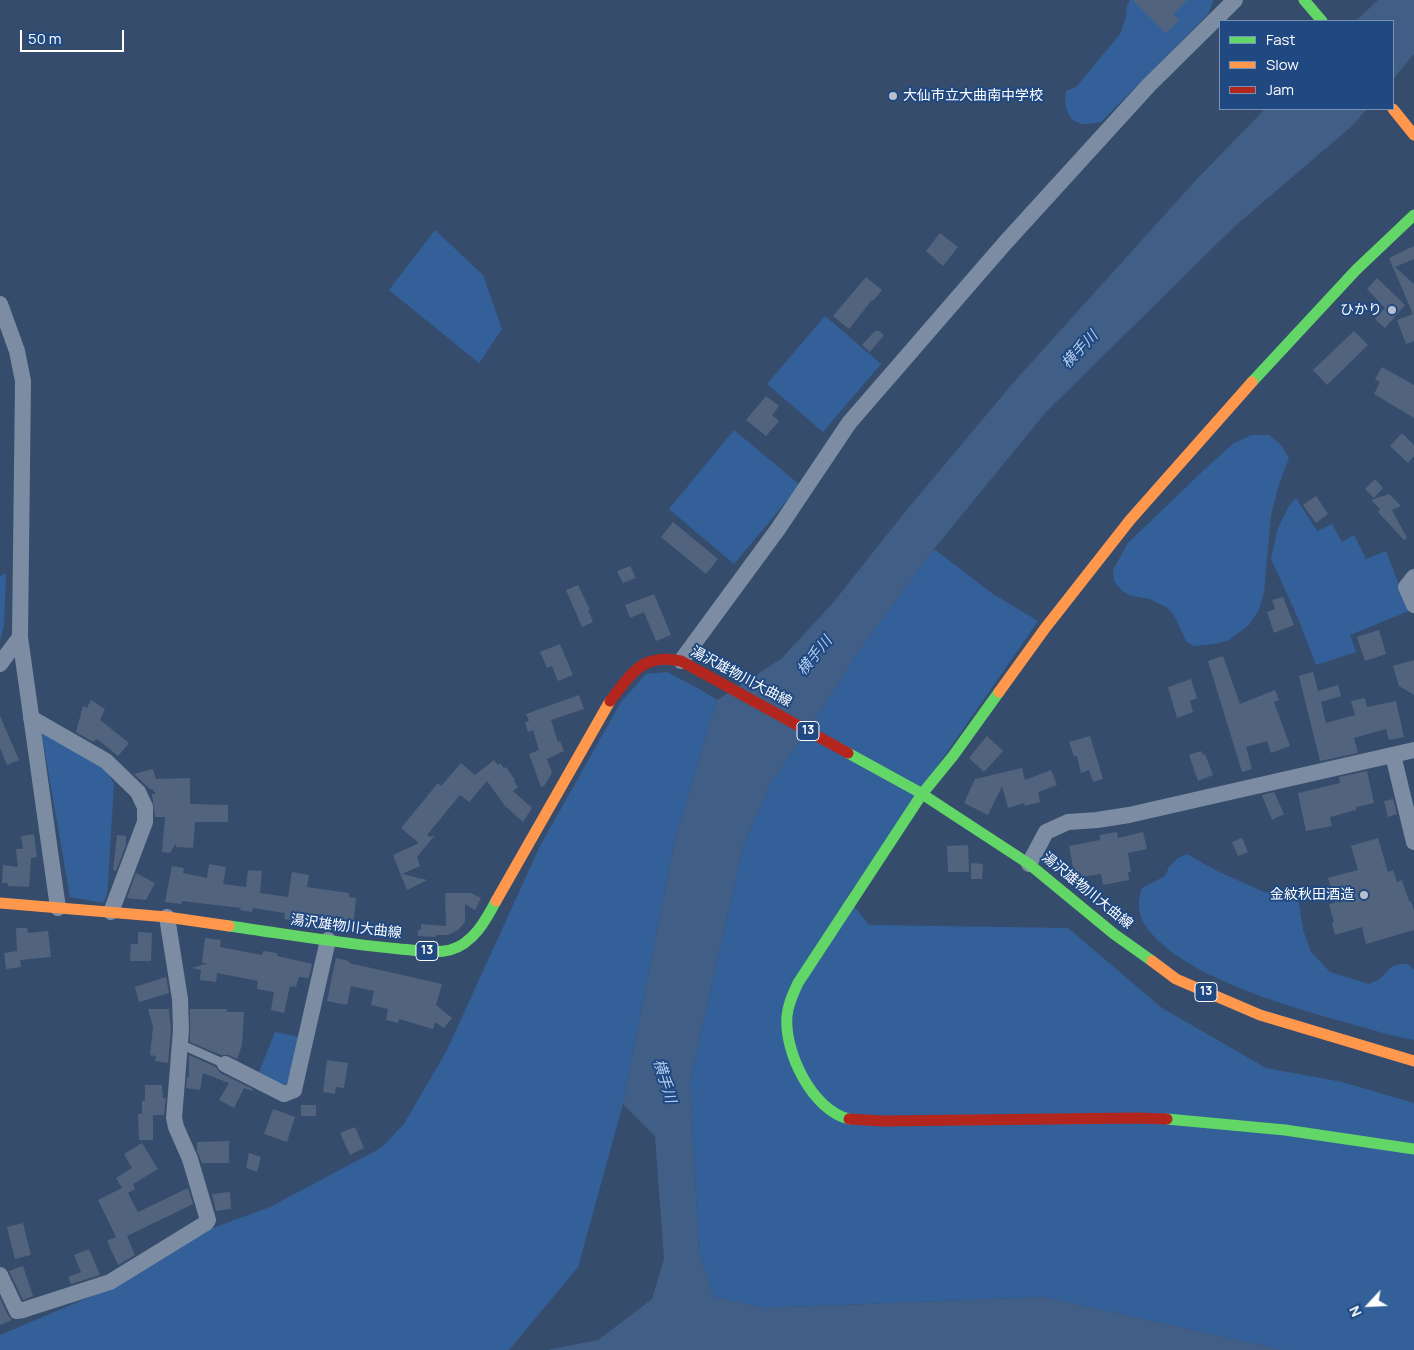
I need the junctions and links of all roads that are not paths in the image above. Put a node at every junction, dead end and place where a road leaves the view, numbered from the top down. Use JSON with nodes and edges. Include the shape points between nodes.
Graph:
{"nodes":[{"id":1,"x":1235,"y":0,"type":"edge"},
{"id":2,"x":1304,"y":0,"type":"edge"},
{"id":3,"x":1321,"y":20,"type":"edge"},
{"id":4,"x":1394,"y":110,"type":"edge"},
{"id":5,"x":1414,"y":135,"type":"edge"},
{"id":6,"x":1414,"y":215,"type":"edge"},
{"id":7,"x":0,"y":304,"type":"edge"},
{"id":8,"x":1414,"y":577,"type":"edge"},
{"id":9,"x":1414,"y":605,"type":"edge"},
{"id":10,"x":20,"y":637,"type":"junction"},
{"id":11,"x":680,"y":661,"type":"junction"},
{"id":12,"x":0,"y":664,"type":"edge"},
{"id":13,"x":31,"y":718,"type":"junction"},
{"id":14,"x":1414,"y":750,"type":"edge"},
{"id":15,"x":1393,"y":755,"type":"junction"},
{"id":16,"x":920,"y":793,"type":"junction"},
{"id":17,"x":1414,"y":842,"type":"edge"},
{"id":18,"x":1029,"y":864,"type":"junction"},
{"id":19,"x":0,"y":903,"type":"edge"},
{"id":20,"x":58,"y":908,"type":"junction"},
{"id":21,"x":111,"y":912,"type":"junction"},
{"id":22,"x":167,"y":917,"type":"junction"},
{"id":23,"x":328,"y":940,"type":"junction"},
{"id":24,"x":180,"y":1044,"type":"junction"},
{"id":25,"x":1414,"y":1061,"type":"edge"},
{"id":26,"x":225,"y":1064,"type":"joint"},
{"id":27,"x":1414,"y":1149,"type":"edge"},
{"id":28,"x":0,"y":1275,"type":"edge"}],
"edges":[{"from":1,"to":11,"type":"street","via":[[1149,85],[1005,243],[849,424],[778,529]]},
{"from":2,"to":3,"type":"main road"},
{"from":4,"to":5,"type":"main road"},
{"from":6,"to":16,"type":"main road","via":[[1356,270],[1130,520],[1046,626],[953,756]]},
{"from":7,"to":10,"type":"street","via":[[17,351],[23,382]]},
{"from":8,"to":9,"type":"street","via":[[1406,586]]},
{"from":10,"to":12,"type":"street"},
{"from":10,"to":13,"type":"street"},
{"from":11,"to":16,"type":"main road","name":"湯沢雄物川大曲線","number":"13"},
{"from":11,"to":23,"type":"main road","name":"湯沢雄物川大曲線","number":"13","via":[[666,658],[650,661],[634,670],[609,702],[485,922],[467,942],[451,950],[435,952]]},
{"from":13,"to":20,"type":"street"},
{"from":13,"to":21,"type":"street","via":[[106,762],[131,784],[143,800],[145,822]]},
{"from":14,"to":15,"type":"street"},
{"from":15,"to":17,"type":"street"},
{"from":15,"to":18,"type":"street","via":[[1129,815],[1068,822],[1046,832]]},
{"from":16,"to":18,"type":"main road","name":"湯沢雄物川大曲線","number":"13"},
{"from":16,"to":27,"type":"main road","via":[[798,983],[790,1001],[788,1035],[799,1069],[823,1104],[838,1115],[854,1120],[945,1121],[1154,1118],[1280,1128]]},
{"from":18,"to":25,"type":"main road","name":"湯沢雄物川大曲線","number":"13","via":[[1114,934],[1176,979],[1260,1015]]},
{"from":19,"to":20,"type":"main road","name":"湯沢雄物川大曲線","number":"13"},
{"from":20,"to":21,"type":"main road","name":"湯沢雄物川大曲線","number":"13"},
{"from":21,"to":22,"type":"main road","name":"湯沢雄物川大曲線","number":"13"},
{"from":22,"to":23,"type":"main road","name":"湯沢雄物川大曲線","number":"13"},
{"from":22,"to":24,"type":"street","via":[[180,999]]},
{"from":23,"to":26,"type":"street","via":[[294,1090],[284,1094]]},
{"from":24,"to":26,"type":"lane"},
{"from":24,"to":28,"type":"street","via":[[174,1118],[190,1159],[208,1220],[206,1223],[110,1282],[23,1310],[17,1311]]}]}
